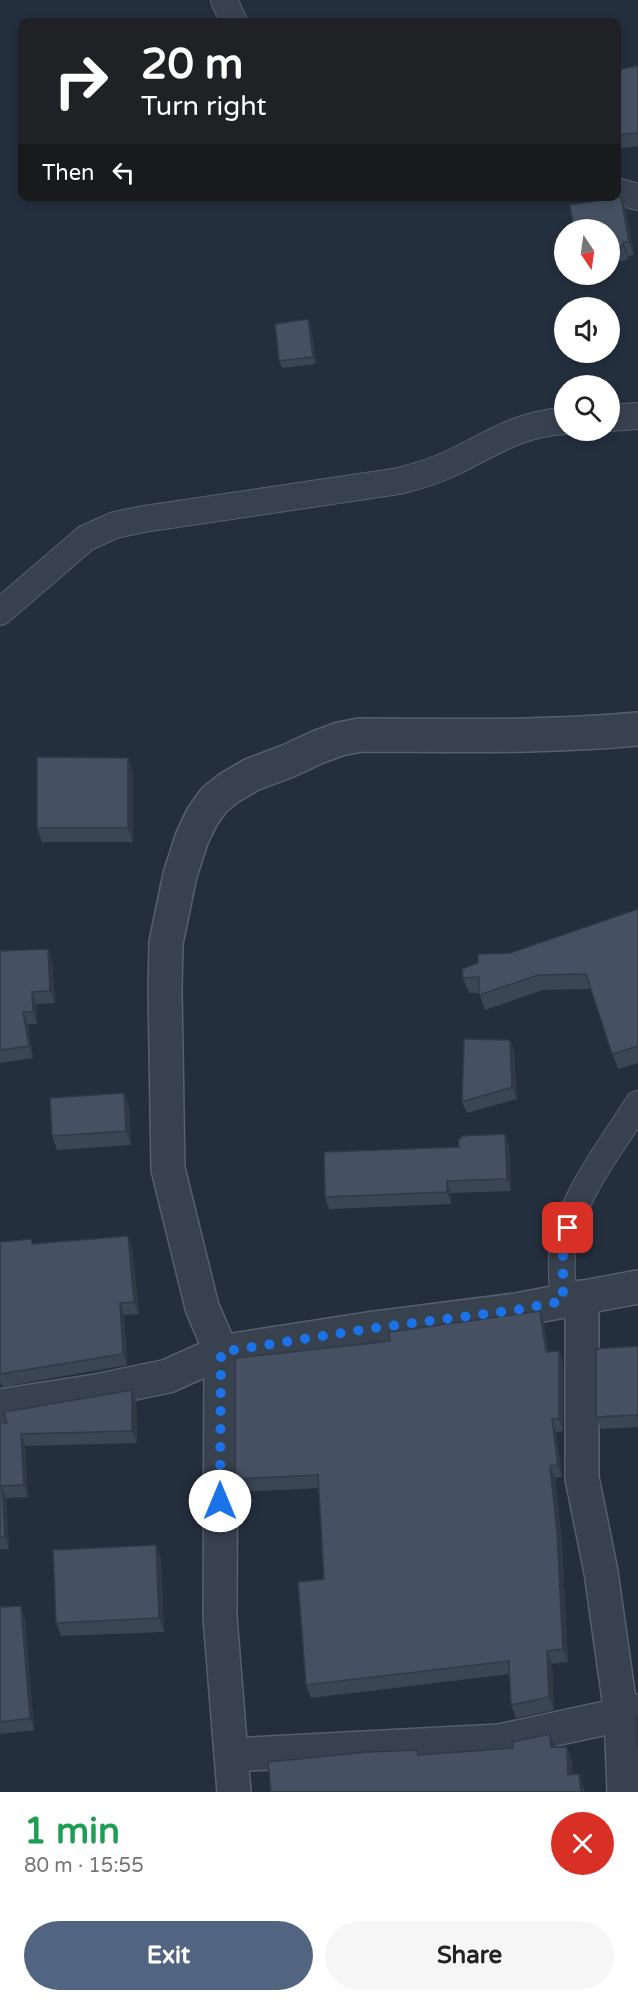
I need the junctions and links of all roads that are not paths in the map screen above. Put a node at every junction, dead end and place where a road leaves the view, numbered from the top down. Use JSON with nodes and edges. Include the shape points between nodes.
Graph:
{"nodes":[{"id":1,"x":224,"y":0,"type":"edge"},
{"id":2,"x":232,"y":18,"type":"edge"},
{"id":3,"x":621,"y":192,"type":"edge"},
{"id":4,"x":638,"y":197,"type":"edge"},
{"id":5,"x":638,"y":416,"type":"edge"},
{"id":6,"x":620,"y":417,"type":"edge"},
{"id":7,"x":554,"y":421,"type":"edge"},
{"id":8,"x":0,"y":612,"type":"edge"},
{"id":9,"x":638,"y":729,"type":"edge"},
{"id":10,"x":638,"y":1104,"type":"edge"},
{"id":11,"x":638,"y":1287,"type":"edge"},
{"id":12,"x":572,"y":1299,"type":"junction"},
{"id":13,"x":221,"y":1352,"type":"junction"},
{"id":14,"x":0,"y":1406,"type":"edge"},
{"id":15,"x":629,"y":1712,"type":"edge"},
{"id":16,"x":231,"y":1755,"type":"junction"},
{"id":17,"x":234,"y":1792,"type":"edge"},
{"id":18,"x":624,"y":1792,"type":"edge"}],
"edges":[{"from":1,"to":2,"type":"lane"},
{"from":3,"to":4,"type":"lane"},
{"from":5,"to":6,"type":"lane"},
{"from":7,"to":8,"type":"lane","via":[[522,428],[455,462],[399,481],[115,525],[86,538]]},
{"from":9,"to":13,"type":"street","via":[[571,735],[360,735],[340,739],[251,775],[229,788],[202,817],[180,875],[166,943],[168,1169],[202,1307]]},
{"from":10,"to":12,"type":"lane","via":[[574,1209],[563,1246]]},
{"from":11,"to":12,"type":"street"},
{"from":12,"to":13,"type":"street"},
{"from":12,"to":15,"type":"street","via":[[582,1478]]},
{"from":13,"to":14,"type":"street","via":[[168,1376]]},
{"from":13,"to":16,"type":"street","via":[[220,1617]]},
{"from":15,"to":16,"type":"street","via":[[499,1741]]},
{"from":15,"to":18,"type":"street"},
{"from":16,"to":17,"type":"street"}]}
